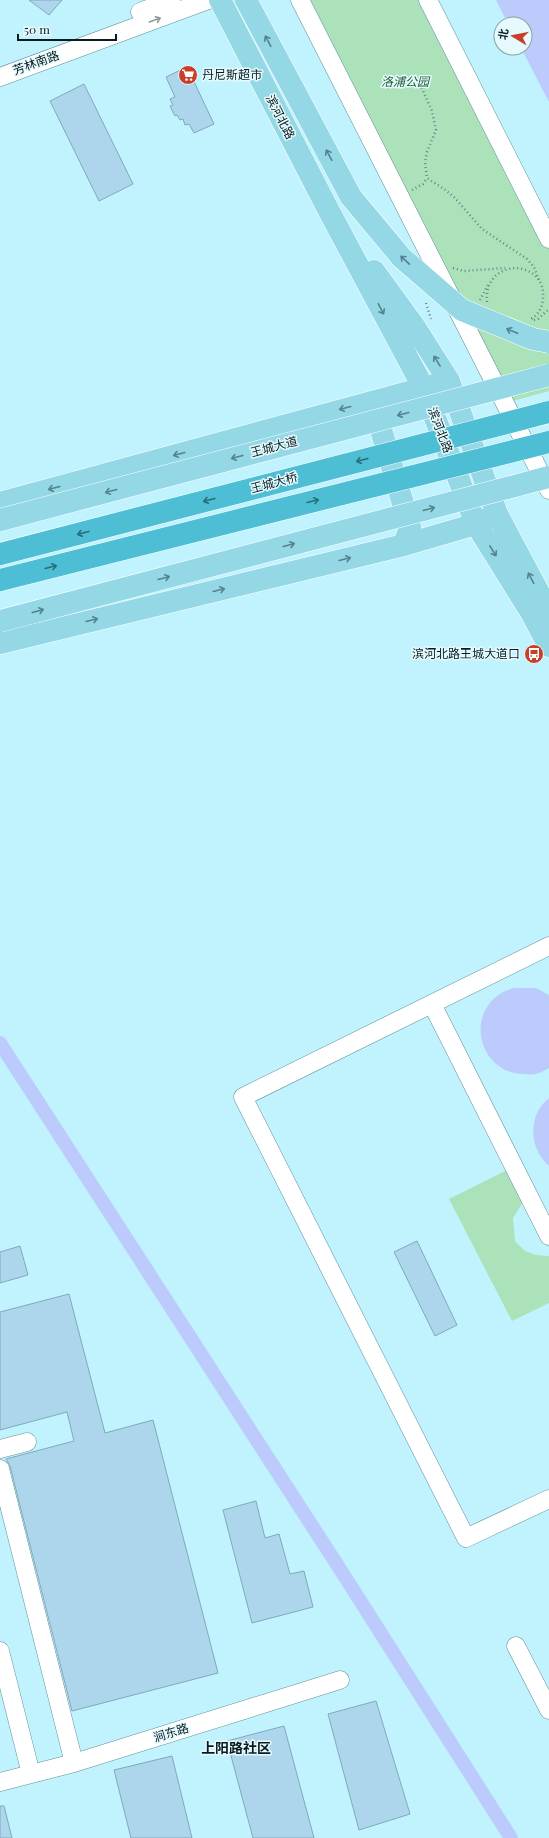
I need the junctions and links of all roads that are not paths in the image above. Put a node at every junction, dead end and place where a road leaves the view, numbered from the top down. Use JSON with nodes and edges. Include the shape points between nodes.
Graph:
{"nodes":[{"id":1,"x":172,"y":0,"type":"edge"},
{"id":2,"x":208,"y":0,"type":"edge"},
{"id":3,"x":220,"y":0,"type":"edge"},
{"id":4,"x":246,"y":0,"type":"edge"},
{"id":5,"x":300,"y":0,"type":"edge"},
{"id":6,"x":428,"y":0,"type":"edge"},
{"id":7,"x":0,"y":65,"type":"edge"},
{"id":8,"x":0,"y":77,"type":"edge"},
{"id":9,"x":330,"y":213,"type":"junction"},
{"id":10,"x":549,"y":239,"type":"edge"},
{"id":11,"x":549,"y":342,"type":"edge"},
{"id":12,"x":549,"y":375,"type":"edge"},
{"id":13,"x":449,"y":381,"type":"junction"},
{"id":14,"x":423,"y":387,"type":"junction"},
{"id":15,"x":366,"y":403,"type":"junction"},
{"id":16,"x":549,"y":412,"type":"edge"},
{"id":17,"x":549,"y":442,"type":"edge"},
{"id":18,"x":549,"y":477,"type":"edge"},
{"id":19,"x":549,"y":490,"type":"edge"},
{"id":20,"x":0,"y":503,"type":"edge"},
{"id":21,"x":498,"y":514,"type":"junction"},
{"id":22,"x":0,"y":520,"type":"edge"},
{"id":23,"x":476,"y":524,"type":"junction"},
{"id":24,"x":404,"y":545,"type":"junction"},
{"id":25,"x":0,"y":554,"type":"edge"},
{"id":26,"x":0,"y":580,"type":"edge"},
{"id":27,"x":549,"y":612,"type":"edge"},
{"id":28,"x":0,"y":621,"type":"edge"},
{"id":29,"x":0,"y":643,"type":"edge"},
{"id":30,"x":549,"y":646,"type":"edge"},
{"id":31,"x":549,"y":946,"type":"edge"},
{"id":32,"x":432,"y":1004,"type":"junction"},
{"id":33,"x":547,"y":1227,"type":"edge"},
{"id":34,"x":26,"y":1442,"type":"dead end"},
{"id":35,"x":0,"y":1449,"type":"edge"},
{"id":36,"x":0,"y":1469,"type":"edge"},
{"id":37,"x":549,"y":1499,"type":"edge"},
{"id":38,"x":516,"y":1646,"type":"dead end"},
{"id":39,"x":0,"y":1651,"type":"edge"},
{"id":40,"x":340,"y":1680,"type":"dead end"},
{"id":41,"x":549,"y":1710,"type":"edge"},
{"id":42,"x":74,"y":1762,"type":"junction"},
{"id":43,"x":31,"y":1774,"type":"junction"},
{"id":44,"x":0,"y":1782,"type":"edge"}],
"edges":[{"from":1,"to":7,"type":"street","name":"芳林南路"},
{"from":8,"to":2,"type":"street","name":"芳林南路","one_way":true},
{"from":3,"to":9,"type":"main road","name":"滨河北路"},
{"from":11,"to":4,"type":"main road","one_way":true,"bridge":true,"via":[[533,339],[462,310],[402,258],[351,197]]},
{"from":5,"to":19,"type":"street"},
{"from":6,"to":10,"type":"street"},
{"from":13,"to":9,"type":"main road","name":"滨河北路","one_way":true,"via":[[414,326]]},
{"from":9,"to":14,"type":"main road","name":"滨河北路","one_way":true},
{"from":12,"to":22,"type":"main road","name":"王城大道","one_way":true,"bridge":true},
{"from":13,"to":14,"type":"main road"},
{"from":13,"to":21,"type":"main road","name":"滨河北路"},
{"from":14,"to":15,"type":"main road"},
{"from":14,"to":23,"type":"main road","name":"滨河北路"},
{"from":15,"to":20,"type":"main road","one_way":true},
{"from":15,"to":24,"type":"main road","via":[[376,413],[410,527]]},
{"from":16,"to":25,"type":"highway","name":"王城大桥","one_way":true,"bridge":true},
{"from":26,"to":17,"type":"highway","one_way":true,"bridge":true},
{"from":28,"to":18,"type":"main road","one_way":true,"bridge":true},
{"from":21,"to":23,"type":"main road"},
{"from":27,"to":21,"type":"main road","name":"滨河北路","one_way":true},
{"from":23,"to":24,"type":"main road"},
{"from":23,"to":30,"type":"main road","name":"滨河北路","one_way":true},
{"from":29,"to":24,"type":"main road","one_way":true},
{"from":31,"to":32,"type":"street"},
{"from":32,"to":33,"type":"street"},
{"from":32,"to":37,"type":"street","via":[[243,1097],[466,1538]]},
{"from":34,"to":35,"type":"street"},
{"from":36,"to":42,"type":"street"},
{"from":38,"to":41,"type":"street"},
{"from":39,"to":43,"type":"street"},
{"from":40,"to":42,"type":"street","name":"涧东路"},
{"from":42,"to":43,"type":"street","name":"涧东路"},
{"from":43,"to":44,"type":"street","name":"涧东路"}]}
